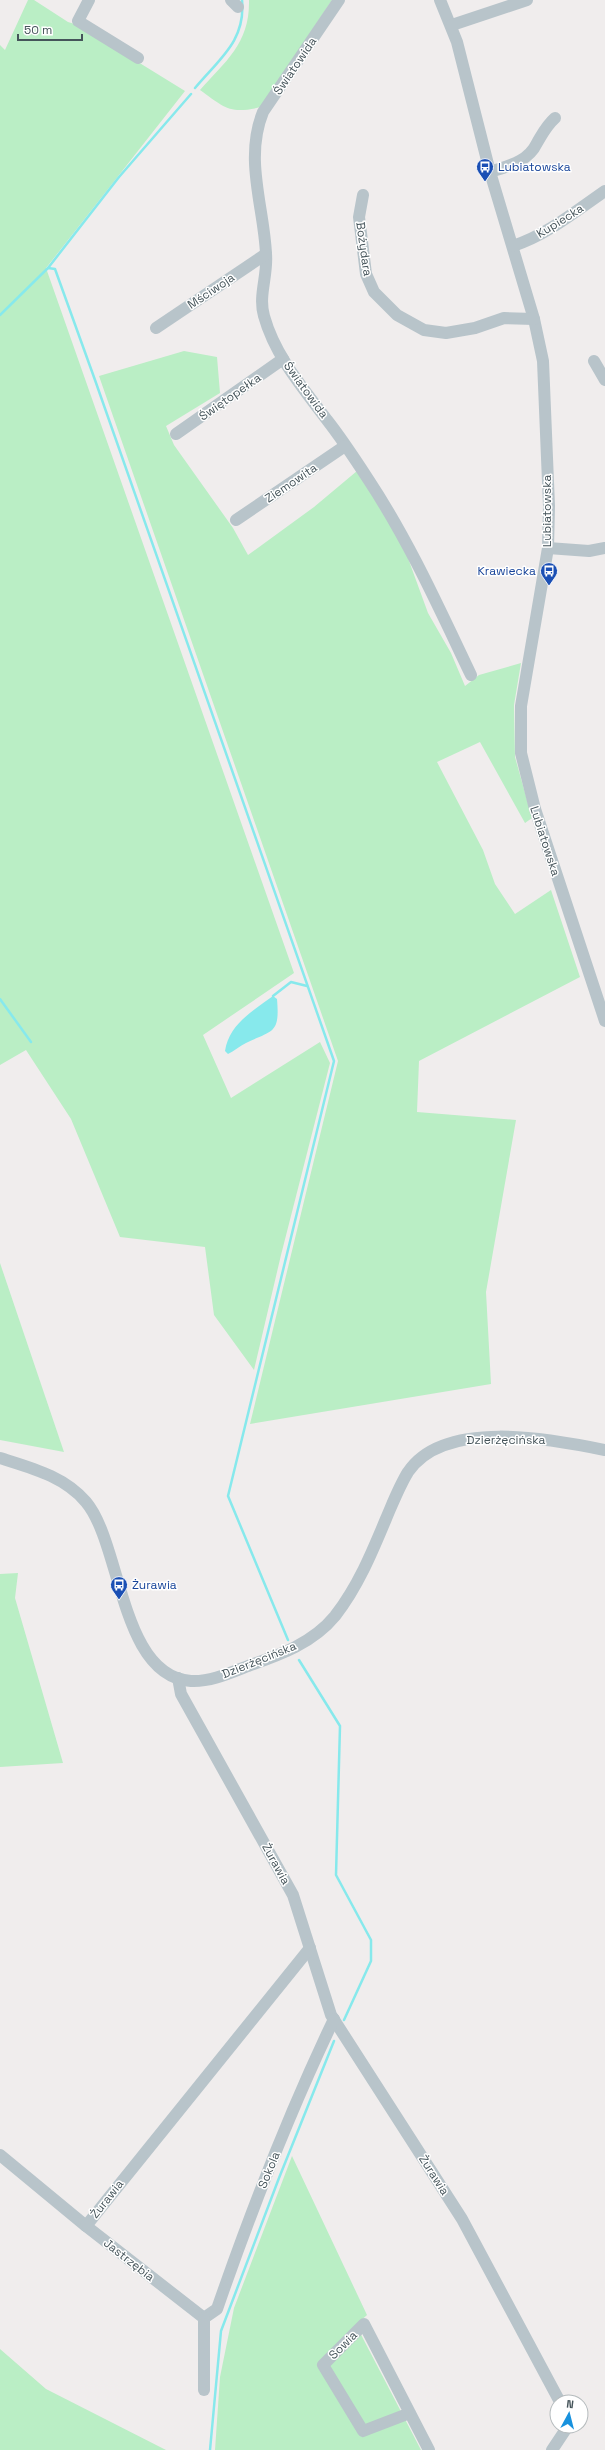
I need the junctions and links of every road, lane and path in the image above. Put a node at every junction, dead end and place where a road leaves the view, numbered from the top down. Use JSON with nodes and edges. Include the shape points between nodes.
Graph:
{"nodes":[{"id":1,"x":89,"y":0,"type":"edge"},
{"id":2,"x":339,"y":0,"type":"edge"},
{"id":3,"x":440,"y":0,"type":"edge"},
{"id":4,"x":527,"y":0,"type":"edge"},
{"id":5,"x":452,"y":25,"type":"junction"},
{"id":6,"x":138,"y":58,"type":"dead end"},
{"id":7,"x":554,"y":118,"type":"dead end"},
{"id":8,"x":490,"y":172,"type":"junction"},
{"id":9,"x":605,"y":191,"type":"edge"},
{"id":10,"x":364,"y":195,"type":"dead end"},
{"id":11,"x":513,"y":246,"type":"junction"},
{"id":12,"x":266,"y":254,"type":"junction"},
{"id":13,"x":534,"y":319,"type":"junction"},
{"id":14,"x":156,"y":328,"type":"dead end"},
{"id":15,"x":283,"y":359,"type":"junction"},
{"id":16,"x":594,"y":361,"type":"dead end"},
{"id":17,"x":605,"y":380,"type":"edge"},
{"id":18,"x":176,"y":434,"type":"dead end"},
{"id":19,"x":345,"y":446,"type":"junction"},
{"id":20,"x":236,"y":520,"type":"dead end"},
{"id":21,"x":548,"y":548,"type":"junction"},
{"id":22,"x":605,"y":548,"type":"edge"},
{"id":23,"x":471,"y":675,"type":"dead end"},
{"id":24,"x":605,"y":1021,"type":"edge"},
{"id":25,"x":605,"y":1450,"type":"edge"},
{"id":26,"x":0,"y":1458,"type":"edge"},
{"id":27,"x":178,"y":1678,"type":"junction"},
{"id":28,"x":310,"y":1948,"type":"junction"},
{"id":29,"x":334,"y":2019,"type":"junction"},
{"id":30,"x":0,"y":2155,"type":"edge"},
{"id":31,"x":86,"y":2226,"type":"junction"},
{"id":32,"x":204,"y":2318,"type":"junction"},
{"id":33,"x":204,"y":2390,"type":"dead end"},
{"id":34,"x":556,"y":2394,"type":"edge"},
{"id":35,"x":410,"y":2413,"type":"junction"},
{"id":36,"x":563,"y":2434,"type":"edge"},
{"id":37,"x":429,"y":2450,"type":"edge"},
{"id":38,"x":552,"y":2450,"type":"edge"}],
"edges":[{"from":1,"to":6,"type":"street","via":[[78,21]]},
{"from":2,"to":12,"type":"street","name":"Światowida","via":[[262,112],[258,124],[256,192]]},
{"from":3,"to":5,"type":"street","name":"Lubiatowska"},
{"from":4,"to":5,"type":"street"},
{"from":5,"to":8,"type":"street","name":"Lubiatowska"},
{"from":7,"to":8,"type":"street","via":[[545,126],[537,145],[518,163]]},
{"from":8,"to":11,"type":"street","name":"Lubiatowska"},
{"from":9,"to":11,"type":"street","name":"Kupiecka","via":[[564,220],[526,242]]},
{"from":10,"to":13,"type":"street","name":"Bożydara","via":[[359,217],[366,274],[378,297],[397,315],[435,333],[474,328],[504,318]]},
{"from":11,"to":13,"type":"street","name":"Lubiatowska"},
{"from":12,"to":14,"type":"street","name":"Mściwoja"},
{"from":12,"to":15,"type":"street","name":"Światowida","via":[[262,295],[264,317]]},
{"from":13,"to":21,"type":"street","name":"Lubiatowska","via":[[544,381]]},
{"from":15,"to":18,"type":"street","name":"Świętopełka"},
{"from":15,"to":19,"type":"street","name":"Światowida"},
{"from":16,"to":17,"type":"street"},
{"from":19,"to":20,"type":"street","name":"Ziemowita"},
{"from":19,"to":23,"type":"street","name":"Światowida","via":[[407,542]]},
{"from":21,"to":22,"type":"street","via":[[590,551]]},
{"from":21,"to":24,"type":"street","name":"Lubiatowska","via":[[521,706],[521,753],[535,809]]},
{"from":25,"to":27,"type":"street","name":"Dzierżęcińska","via":[[543,1440],[479,1438],[446,1444],[429,1452],[421,1457],[408,1473],[358,1582],[334,1617],[314,1636],[293,1649],[217,1677],[190,1681]]},
{"from":26,"to":27,"type":"street","name":"Dzierżęcińska","via":[[39,1470],[57,1479],[86,1502],[100,1528],[129,1616],[147,1654],[157,1665]]},
{"from":27,"to":28,"type":"street","name":"Żurawia","via":[[181,1694],[293,1895]]},
{"from":28,"to":29,"type":"street","name":"Żurawia"},
{"from":28,"to":31,"type":"street","name":"Żurawia"},
{"from":29,"to":32,"type":"street","name":"Sokola","via":[[298,2100],[217,2309]]},
{"from":29,"to":34,"type":"street","name":"Żurawia","via":[[462,2219]]},
{"from":30,"to":31,"type":"street","name":"Jastrzębia"},
{"from":31,"to":32,"type":"street","name":"Jastrzębia"},
{"from":32,"to":33,"type":"street"},
{"from":35,"to":35,"type":"street","name":"Sowia","via":[[403,2399],[364,2324],[323,2365],[363,2431]]},
{"from":35,"to":37,"type":"street","name":"Sowia"},
{"from":36,"to":38,"type":"street"}]}
